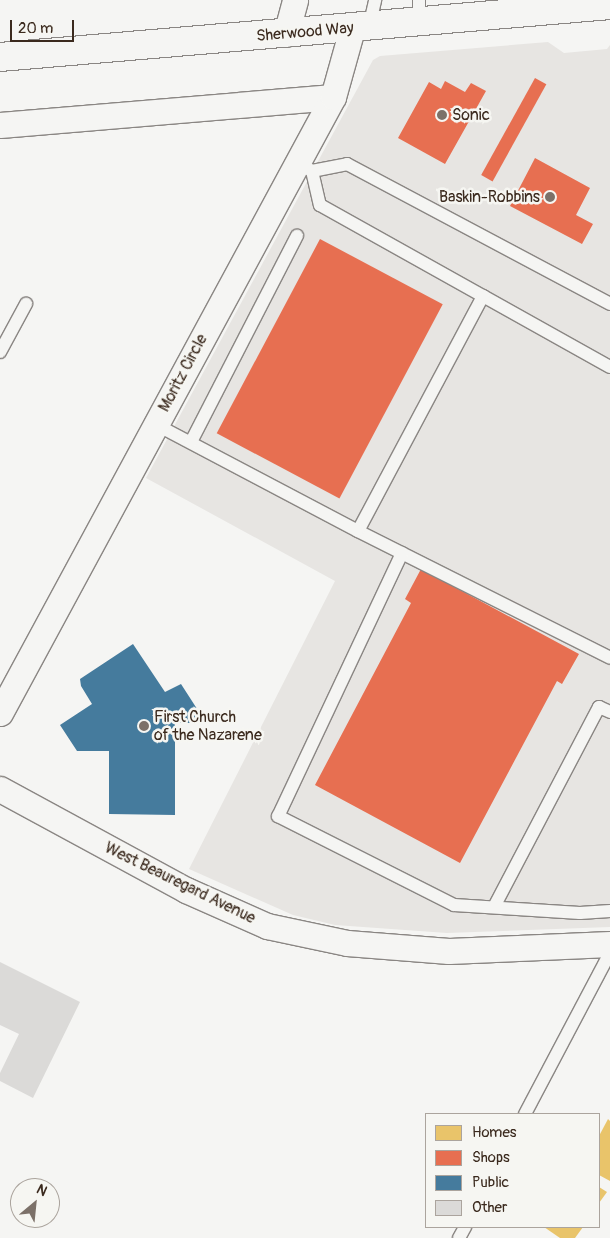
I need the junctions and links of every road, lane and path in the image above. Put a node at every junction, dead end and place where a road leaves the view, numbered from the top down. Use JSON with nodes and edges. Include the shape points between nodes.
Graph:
{"nodes":[{"id":1,"x":295,"y":0,"type":"edge"},
{"id":2,"x":375,"y":0,"type":"edge"},
{"id":3,"x":610,"y":5,"type":"edge"},
{"id":4,"x":492,"y":8,"type":"edge"},
{"id":5,"x":419,"y":11,"type":"edge"},
{"id":6,"x":360,"y":28,"type":"junction"},
{"id":7,"x":286,"y":34,"type":"junction"},
{"id":8,"x":0,"y":57,"type":"edge"},
{"id":9,"x":333,"y":96,"type":"junction"},
{"id":10,"x":0,"y":125,"type":"edge"},
{"id":11,"x":305,"y":167,"type":"junction"},
{"id":12,"x":297,"y":236,"type":"dead end"},
{"id":13,"x":483,"y":296,"type":"junction"},
{"id":14,"x":26,"y":304,"type":"dead end"},
{"id":15,"x":610,"y":304,"type":"edge"},
{"id":16,"x":0,"y":352,"type":"edge"},
{"id":17,"x":610,"y":367,"type":"edge"},
{"id":18,"x":156,"y":424,"type":"junction"},
{"id":19,"x":191,"y":442,"type":"junction"},
{"id":20,"x":358,"y":531,"type":"junction"},
{"id":21,"x":402,"y":553,"type":"junction"},
{"id":22,"x":610,"y":658,"type":"edge"},
{"id":23,"x":610,"y":712,"type":"edge"},
{"id":24,"x":0,"y":713,"type":"edge"},
{"id":25,"x":0,"y":789,"type":"edge"},
{"id":26,"x":494,"y":907,"type":"junction"},
{"id":27,"x":610,"y":911,"type":"edge"},
{"id":28,"x":610,"y":944,"type":"edge"},
{"id":29,"x":610,"y":953,"type":"edge"},
{"id":30,"x":526,"y":1113,"type":"edge"}],
"edges":[{"from":1,"to":7,"type":"street"},
{"from":2,"to":6,"type":"lane"},
{"from":3,"to":4,"type":"main road","name":"Sherwood Way"},
{"from":4,"to":5,"type":"main road","name":"Sherwood Way"},
{"from":5,"to":6,"type":"main road","name":"Sherwood Way"},
{"from":6,"to":7,"type":"main road","name":"Sherwood Way"},
{"from":6,"to":9,"type":"street","name":"Moritz Circle"},
{"from":7,"to":8,"type":"main road","name":"Sherwood Way"},
{"from":9,"to":10,"type":"street"},
{"from":9,"to":11,"type":"street","name":"Moritz Circle"},
{"from":11,"to":13,"type":"lane","via":[[320,205]]},
{"from":11,"to":15,"type":"lane","via":[[347,164]]},
{"from":11,"to":18,"type":"street","name":"Moritz Circle"},
{"from":12,"to":19,"type":"lane"},
{"from":13,"to":17,"type":"lane"},
{"from":13,"to":20,"type":"lane"},
{"from":14,"to":16,"type":"lane"},
{"from":18,"to":19,"type":"lane"},
{"from":18,"to":24,"type":"street","name":"Moritz Circle"},
{"from":19,"to":20,"type":"lane"},
{"from":20,"to":21,"type":"lane"},
{"from":21,"to":22,"type":"lane"},
{"from":21,"to":26,"type":"lane","via":[[278,816],[454,905]]},
{"from":23,"to":26,"type":"lane","via":[[599,707]]},
{"from":25,"to":28,"type":"street","name":"West Beauregard Avenue","via":[[186,890],[267,926],[347,943],[449,951]]},
{"from":26,"to":27,"type":"lane","via":[[580,913]]},
{"from":29,"to":30,"type":"lane"}]}
